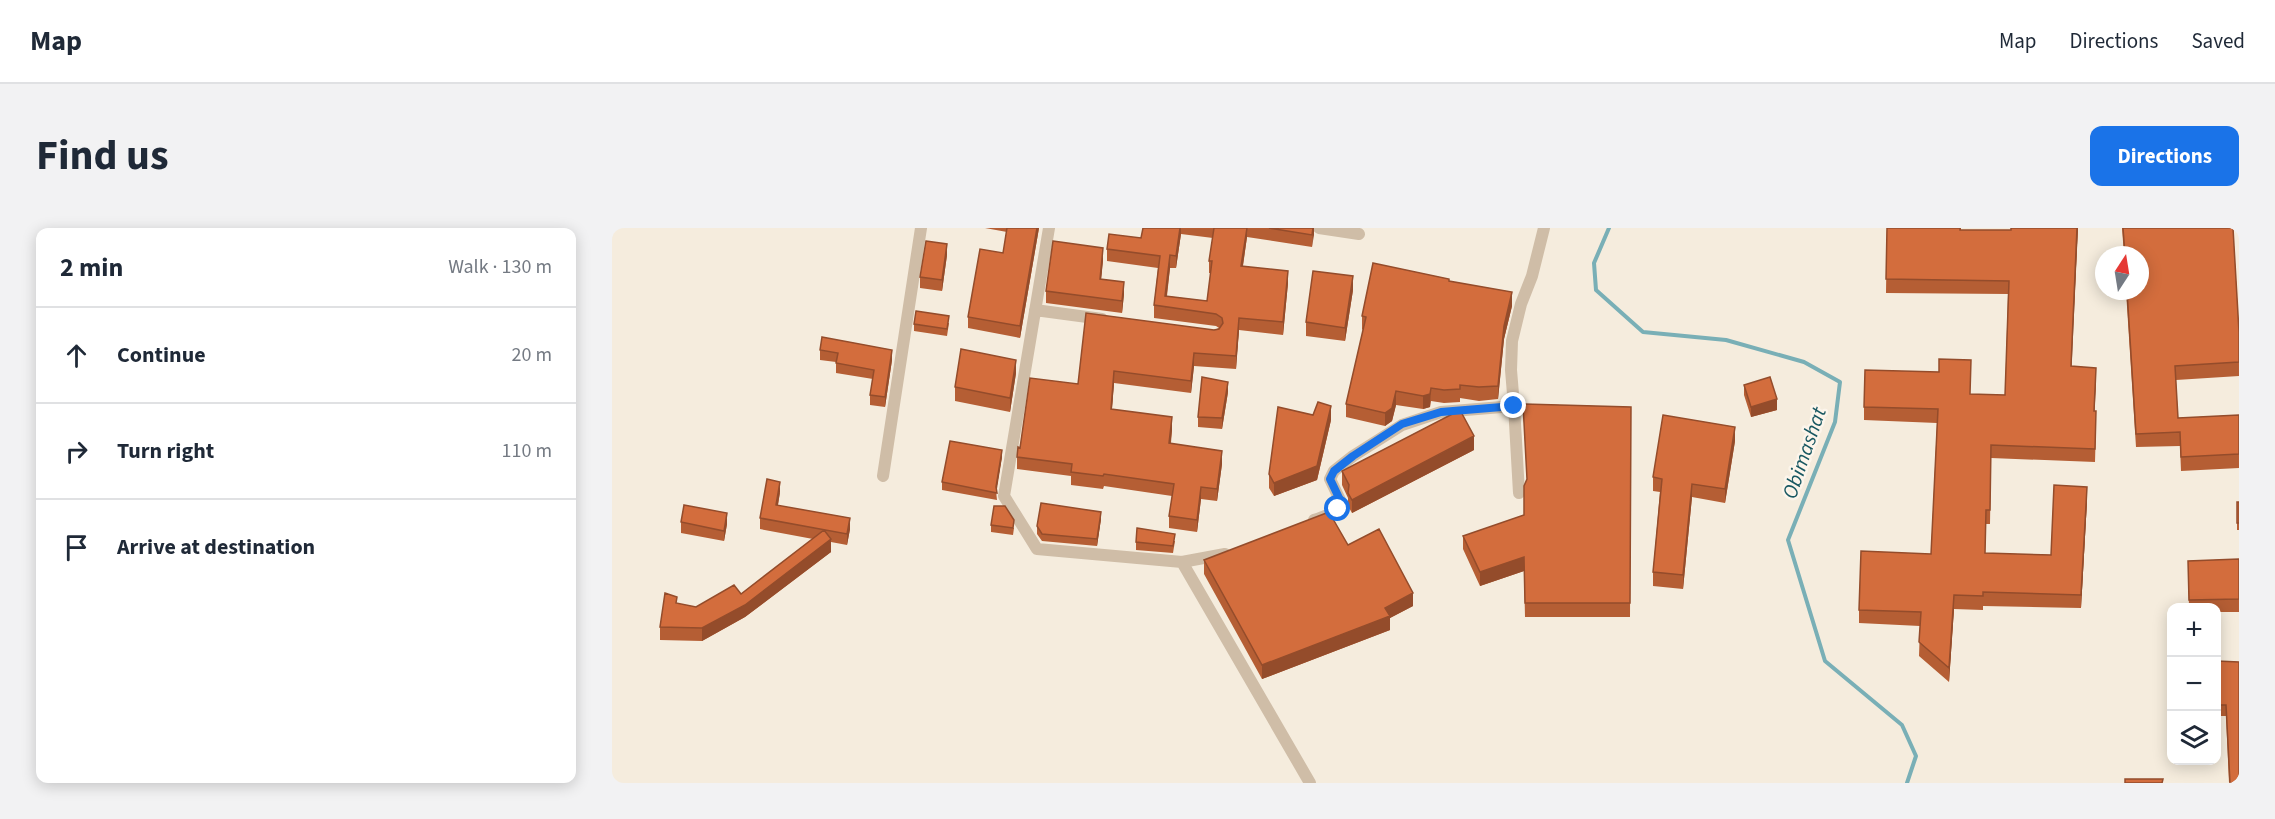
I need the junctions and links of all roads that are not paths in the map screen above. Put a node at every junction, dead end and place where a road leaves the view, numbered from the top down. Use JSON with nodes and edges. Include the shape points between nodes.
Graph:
{"nodes":[{"id":1,"x":921,"y":228,"type":"edge"},
{"id":2,"x":1048,"y":228,"type":"edge"},
{"id":3,"x":1318,"y":228,"type":"edge"},
{"id":4,"x":1544,"y":228,"type":"edge"},
{"id":5,"x":1359,"y":234,"type":"dead end"},
{"id":6,"x":1035,"y":310,"type":"junction"},
{"id":7,"x":1114,"y":321,"type":"edge"},
{"id":8,"x":1514,"y":406,"type":"junction"},
{"id":9,"x":883,"y":476,"type":"dead end"},
{"id":10,"x":1518,"y":493,"type":"dead end"},
{"id":11,"x":1300,"y":525,"type":"edge"},
{"id":12,"x":1239,"y":548,"type":"edge"},
{"id":13,"x":1182,"y":562,"type":"junction"},
{"id":14,"x":1310,"y":783,"type":"edge"}],
"edges":[{"from":1,"to":9,"type":"street"},
{"from":2,"to":6,"type":"street"},
{"from":3,"to":5,"type":"street"},
{"from":4,"to":8,"type":"street","via":[[1512,341]]},
{"from":6,"to":7,"type":"street"},
{"from":6,"to":13,"type":"street","via":[[1004,496],[1037,549]]},
{"from":8,"to":10,"type":"street"},
{"from":8,"to":11,"type":"street","via":[[1441,412],[1402,424],[1334,471],[1330,479],[1341,502],[1338,509]]},
{"from":12,"to":13,"type":"street"},
{"from":13,"to":14,"type":"street"}]}
